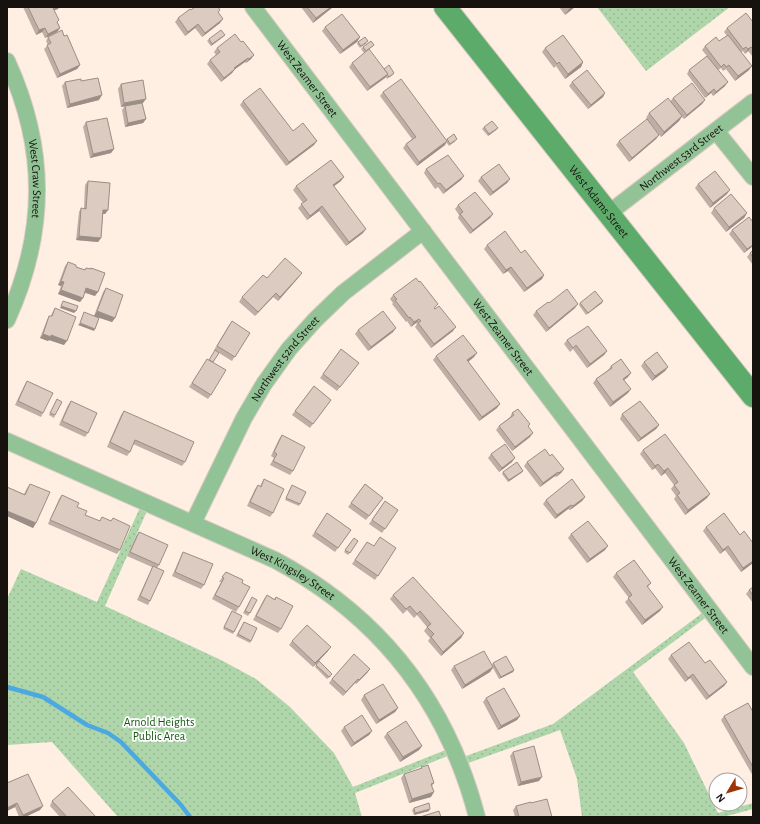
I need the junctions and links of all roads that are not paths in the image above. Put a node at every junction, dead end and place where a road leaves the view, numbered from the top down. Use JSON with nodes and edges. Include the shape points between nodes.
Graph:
{"nodes":[{"id":1,"x":253,"y":7,"type":"edge"},
{"id":2,"x":445,"y":7,"type":"edge"},
{"id":3,"x":7,"y":61,"type":"edge"},
{"id":4,"x":753,"y":102,"type":"edge"},
{"id":5,"x":716,"y":131,"type":"junction"},
{"id":6,"x":753,"y":177,"type":"edge"},
{"id":7,"x":609,"y":213,"type":"junction"},
{"id":8,"x":423,"y":231,"type":"junction"},
{"id":9,"x":7,"y":320,"type":"edge"},
{"id":10,"x":753,"y":396,"type":"edge"},
{"id":11,"x":7,"y":441,"type":"edge"},
{"id":12,"x":193,"y":523,"type":"junction"},
{"id":13,"x":753,"y":667,"type":"edge"},
{"id":14,"x":477,"y":817,"type":"edge"}],
"edges":[{"from":1,"to":8,"type":"street","name":"West Zeamer Street"},
{"from":2,"to":7,"type":"main road","name":"West Adams Street"},
{"from":3,"to":9,"type":"street","name":"West Craw Street","via":[[27,113],[34,146],[37,180],[37,209],[31,249],[25,276]]},
{"from":4,"to":5,"type":"street","name":"Northwest 53rd Street"},
{"from":5,"to":6,"type":"street"},
{"from":5,"to":7,"type":"street","name":"Northwest 53rd Street"},
{"from":7,"to":10,"type":"main road","name":"West Adams Street"},
{"from":8,"to":12,"type":"street","name":"Northwest 52nd Street","via":[[339,297],[290,349],[264,384],[244,418]]},
{"from":8,"to":13,"type":"street","name":"West Zeamer Street"},
{"from":11,"to":12,"type":"street","name":"West Kingsley Street"},
{"from":12,"to":14,"type":"street","name":"West Kingsley Street","via":[[290,568],[335,598],[365,623],[428,698],[446,731]]}]}
